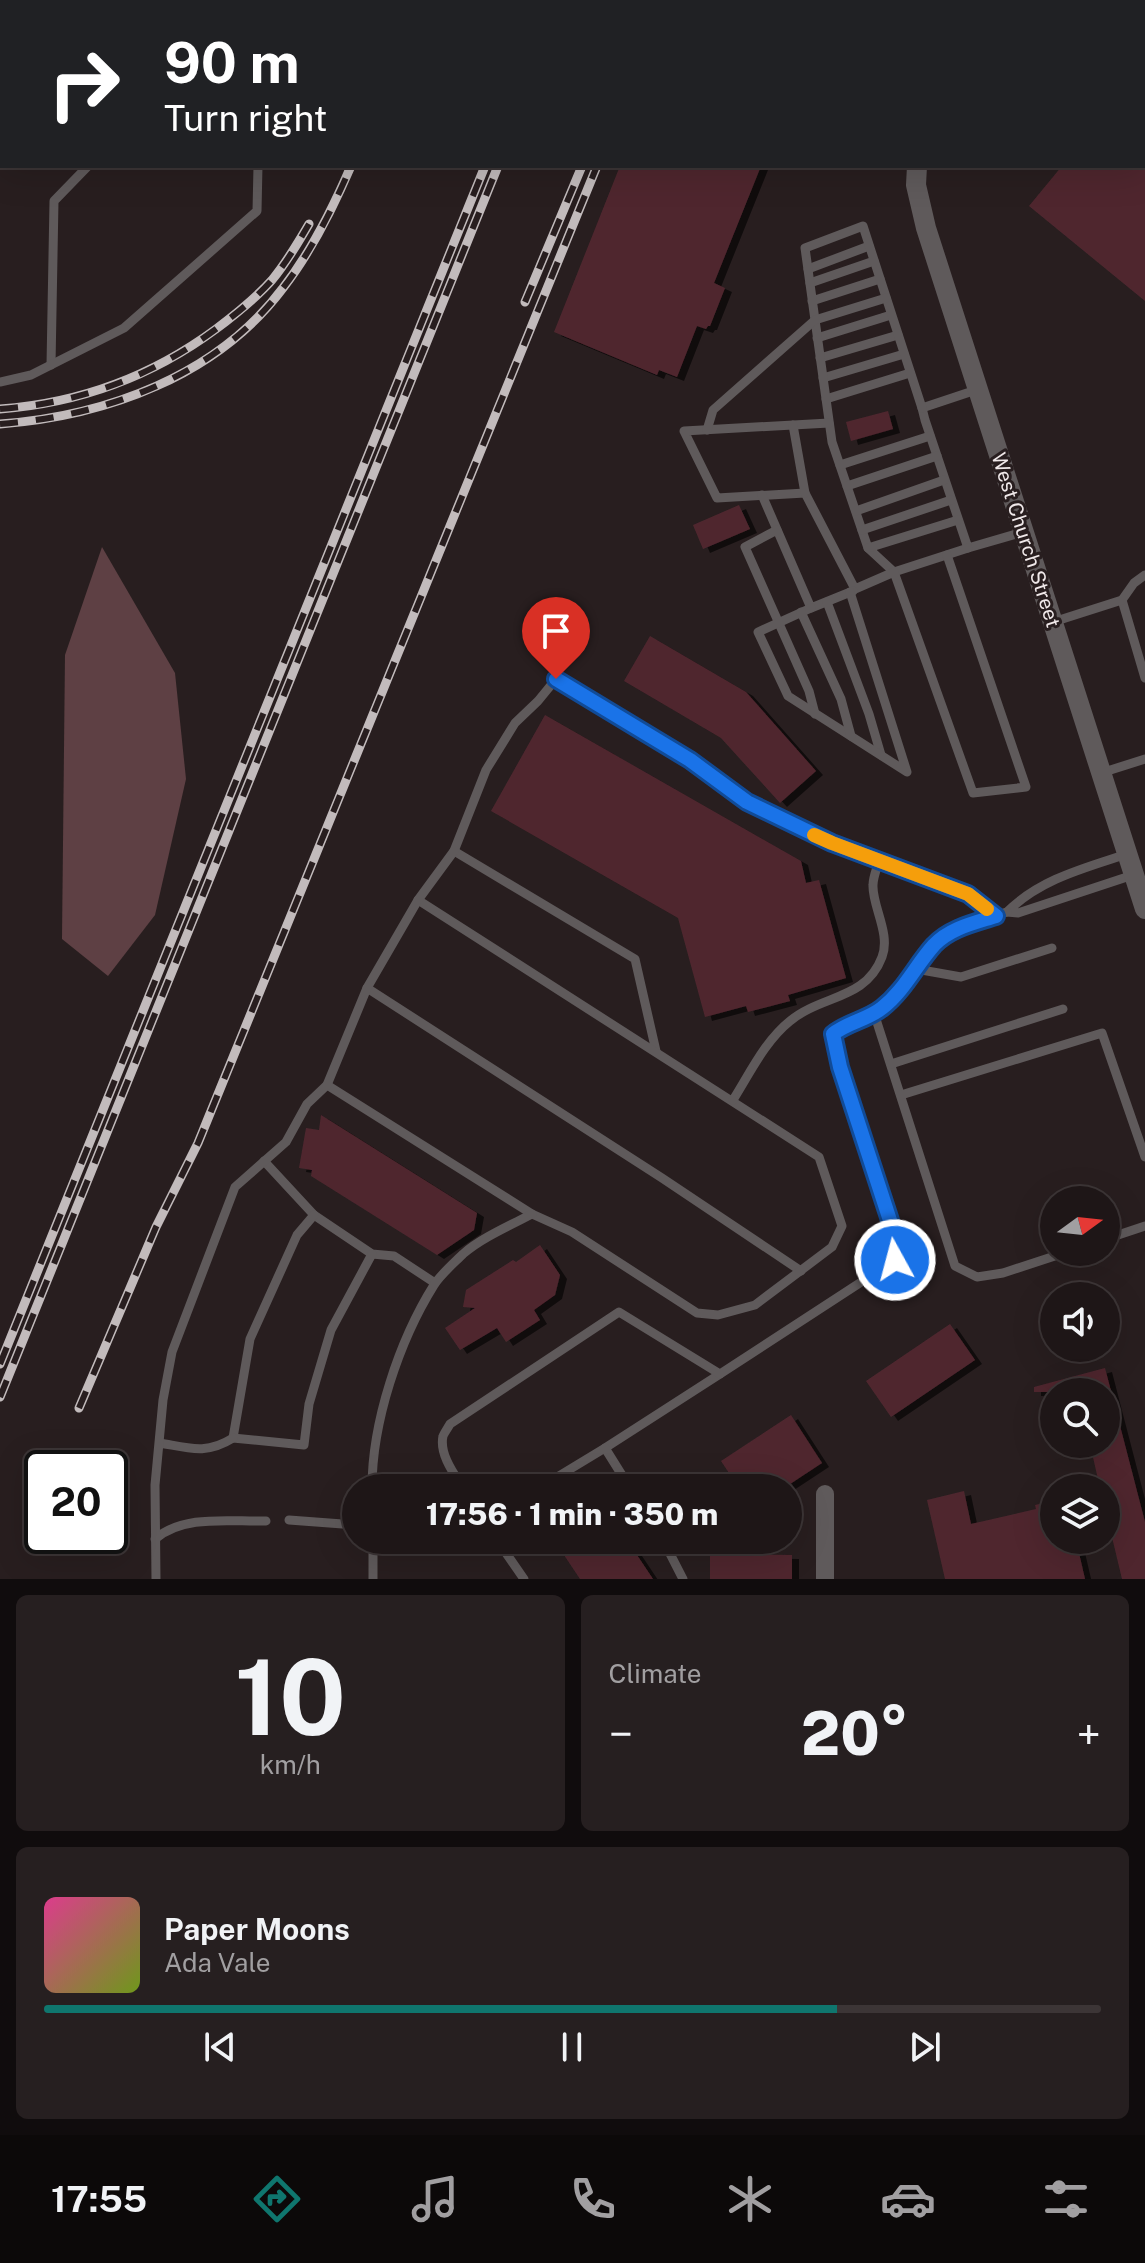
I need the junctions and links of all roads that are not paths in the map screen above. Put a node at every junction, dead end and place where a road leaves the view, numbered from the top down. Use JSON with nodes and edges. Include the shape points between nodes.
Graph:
{"nodes":[{"id":1,"x":86,"y":168,"type":"edge"},
{"id":2,"x":258,"y":168,"type":"edge"},
{"id":3,"x":917,"y":168,"type":"edge"},
{"id":4,"x":869,"y":246,"type":"junction"},
{"id":5,"x":874,"y":261,"type":"junction"},
{"id":6,"x":808,"y":269,"type":"junction"},
{"id":7,"x":880,"y":279,"type":"junction"},
{"id":8,"x":810,"y":283,"type":"junction"},
{"id":9,"x":886,"y":298,"type":"junction"},
{"id":10,"x":812,"y":301,"type":"junction"},
{"id":11,"x":891,"y":315,"type":"junction"},
{"id":12,"x":815,"y":320,"type":"junction"},
{"id":13,"x":898,"y":335,"type":"junction"},
{"id":14,"x":817,"y":338,"type":"junction"},
{"id":15,"x":904,"y":354,"type":"junction"},
{"id":16,"x":820,"y":358,"type":"junction"},
{"id":17,"x":51,"y":365,"type":"junction"},
{"id":18,"x":910,"y":373,"type":"junction"},
{"id":19,"x":823,"y":378,"type":"junction"},
{"id":20,"x":0,"y":382,"type":"edge"},
{"id":21,"x":979,"y":389,"type":"junction"},
{"id":22,"x":826,"y":399,"type":"junction"},
{"id":23,"x":922,"y":408,"type":"junction"},
{"id":24,"x":829,"y":423,"type":"junction"},
{"id":25,"x":793,"y":425,"type":"junction"},
{"id":26,"x":707,"y":430,"type":"junction"},
{"id":27,"x":930,"y":436,"type":"junction"},
{"id":28,"x":937,"y":456,"type":"junction"},
{"id":29,"x":840,"y":465,"type":"junction"},
{"id":30,"x":944,"y":480,"type":"junction"},
{"id":31,"x":847,"y":486,"type":"junction"},
{"id":32,"x":805,"y":493,"type":"junction"},
{"id":33,"x":762,"y":495,"type":"junction"},
{"id":34,"x":951,"y":500,"type":"junction"},
{"id":35,"x":856,"y":511,"type":"junction"},
{"id":36,"x":958,"y":520,"type":"junction"},
{"id":37,"x":777,"y":530,"type":"junction"},
{"id":38,"x":862,"y":530,"type":"junction"},
{"id":39,"x":1023,"y":531,"type":"junction"},
{"id":40,"x":868,"y":548,"type":"junction"},
{"id":41,"x":968,"y":548,"type":"junction"},
{"id":42,"x":947,"y":555,"type":"junction"},
{"id":43,"x":894,"y":572,"type":"junction"},
{"id":44,"x":1145,"y":575,"type":"edge"},
{"id":45,"x":853,"y":590,"type":"junction"},
{"id":46,"x":1122,"y":600,"type":"junction"},
{"id":47,"x":827,"y":602,"type":"junction"},
{"id":48,"x":806,"y":610,"type":"junction"},
{"id":49,"x":779,"y":622,"type":"junction"},
{"id":50,"x":1053,"y":622,"type":"junction"},
{"id":51,"x":1145,"y":678,"type":"edge"},
{"id":52,"x":815,"y":714,"type":"junction"},
{"id":53,"x":851,"y":736,"type":"junction"},
{"id":54,"x":881,"y":755,"type":"junction"},
{"id":55,"x":1145,"y":759,"type":"edge"},
{"id":56,"x":1101,"y":773,"type":"junction"},
{"id":57,"x":454,"y":851,"type":"junction"},
{"id":58,"x":1127,"y":854,"type":"junction"},
{"id":59,"x":879,"y":861,"type":"junction"},
{"id":60,"x":1134,"y":875,"type":"junction"},
{"id":61,"x":418,"y":900,"type":"junction"},
{"id":62,"x":1145,"y":909,"type":"edge"},
{"id":63,"x":1007,"y":912,"type":"junction"},
{"id":64,"x":996,"y":916,"type":"junction"},
{"id":65,"x":1052,"y":948,"type":"dead end"},
{"id":66,"x":916,"y":969,"type":"junction"},
{"id":67,"x":367,"y":988,"type":"junction"},
{"id":68,"x":1063,"y":1009,"type":"dead end"},
{"id":69,"x":874,"y":1013,"type":"junction"},
{"id":70,"x":656,"y":1051,"type":"junction"},
{"id":71,"x":891,"y":1064,"type":"junction"},
{"id":72,"x":327,"y":1085,"type":"junction"},
{"id":73,"x":901,"y":1095,"type":"junction"},
{"id":74,"x":733,"y":1100,"type":"junction"},
{"id":75,"x":1145,"y":1157,"type":"edge"},
{"id":76,"x":264,"y":1161,"type":"junction"},
{"id":77,"x":532,"y":1214,"type":"junction"},
{"id":78,"x":314,"y":1215,"type":"junction"},
{"id":79,"x":1145,"y":1226,"type":"edge"},
{"id":80,"x":1120,"y":1234,"type":"edge"},
{"id":81,"x":372,"y":1254,"type":"junction"},
{"id":82,"x":1040,"y":1261,"type":"edge"},
{"id":83,"x":801,"y":1271,"type":"junction"},
{"id":84,"x":435,"y":1283,"type":"junction"},
{"id":85,"x":720,"y":1374,"type":"junction"},
{"id":86,"x":233,"y":1438,"type":"junction"},
{"id":87,"x":160,"y":1443,"type":"junction"},
{"id":88,"x":605,"y":1448,"type":"junction"},
{"id":89,"x":372,"y":1474,"type":"edge"},
{"id":90,"x":454,"y":1474,"type":"edge"},
{"id":91,"x":562,"y":1474,"type":"edge"},
{"id":92,"x":621,"y":1474,"type":"edge"},
{"id":93,"x":825,"y":1494,"type":"dead end"},
{"id":94,"x":289,"y":1520,"type":"dead end"},
{"id":95,"x":266,"y":1521,"type":"dead end"},
{"id":96,"x":342,"y":1524,"type":"edge"},
{"id":97,"x":155,"y":1539,"type":"junction"},
{"id":98,"x":373,"y":1554,"type":"edge"},
{"id":99,"x":507,"y":1554,"type":"edge"},
{"id":100,"x":670,"y":1554,"type":"edge"},
{"id":101,"x":156,"y":1579,"type":"edge"},
{"id":102,"x":373,"y":1579,"type":"edge"},
{"id":103,"x":524,"y":1579,"type":"edge"},
{"id":104,"x":683,"y":1579,"type":"edge"},
{"id":105,"x":825,"y":1579,"type":"edge"}],
"edges":[{"from":1,"to":17,"type":"lane","via":[[54,201]]},
{"from":2,"to":17,"type":"lane","via":[[257,211],[124,328]]},
{"from":3,"to":21,"type":"street","name":"West Church Street","via":[[920,206]]},
{"from":4,"to":5,"type":"lane"},
{"from":4,"to":6,"type":"lane"},
{"from":4,"to":6,"type":"lane","via":[[863,226],[819,242],[805,248]]},
{"from":5,"to":7,"type":"lane"},
{"from":5,"to":8,"type":"lane"},
{"from":6,"to":8,"type":"lane"},
{"from":7,"to":9,"type":"lane"},
{"from":7,"to":10,"type":"lane"},
{"from":8,"to":10,"type":"lane"},
{"from":9,"to":11,"type":"lane"},
{"from":9,"to":12,"type":"lane"},
{"from":10,"to":12,"type":"lane"},
{"from":11,"to":13,"type":"lane"},
{"from":11,"to":14,"type":"lane"},
{"from":12,"to":14,"type":"lane"},
{"from":12,"to":26,"type":"lane","via":[[713,410]]},
{"from":13,"to":15,"type":"lane"},
{"from":13,"to":16,"type":"lane"},
{"from":14,"to":16,"type":"lane"},
{"from":15,"to":18,"type":"lane"},
{"from":15,"to":19,"type":"lane"},
{"from":16,"to":19,"type":"lane"},
{"from":17,"to":20,"type":"lane"},
{"from":18,"to":22,"type":"lane"},
{"from":18,"to":23,"type":"lane"},
{"from":19,"to":22,"type":"lane"},
{"from":21,"to":23,"type":"lane"},
{"from":21,"to":39,"type":"street","name":"West Church Street"},
{"from":22,"to":24,"type":"lane"},
{"from":23,"to":27,"type":"lane"},
{"from":24,"to":25,"type":"lane"},
{"from":24,"to":29,"type":"lane"},
{"from":25,"to":26,"type":"lane"},
{"from":25,"to":32,"type":"lane"},
{"from":26,"to":33,"type":"lane","via":[[684,431],[717,498]]},
{"from":27,"to":28,"type":"lane"},
{"from":27,"to":29,"type":"lane"},
{"from":28,"to":30,"type":"lane"},
{"from":28,"to":31,"type":"lane"},
{"from":29,"to":31,"type":"lane"},
{"from":30,"to":34,"type":"lane"},
{"from":30,"to":35,"type":"lane"},
{"from":31,"to":35,"type":"lane"},
{"from":32,"to":33,"type":"lane"},
{"from":32,"to":45,"type":"lane"},
{"from":33,"to":37,"type":"lane"},
{"from":34,"to":36,"type":"lane"},
{"from":34,"to":38,"type":"lane"},
{"from":35,"to":38,"type":"lane"},
{"from":36,"to":40,"type":"lane"},
{"from":36,"to":41,"type":"lane"},
{"from":37,"to":48,"type":"lane"},
{"from":37,"to":49,"type":"lane","via":[[745,547]]},
{"from":38,"to":40,"type":"lane"},
{"from":39,"to":41,"type":"lane"},
{"from":39,"to":50,"type":"street","name":"West Church Street"},
{"from":40,"to":43,"type":"lane"},
{"from":41,"to":42,"type":"lane"},
{"from":42,"to":43,"type":"lane"},
{"from":42,"to":43,"type":"lane","via":[[1026,787],[973,793]]},
{"from":43,"to":45,"type":"lane"},
{"from":44,"to":46,"type":"lane"},
{"from":45,"to":47,"type":"lane"},
{"from":45,"to":54,"type":"lane","via":[[907,772]]},
{"from":46,"to":50,"type":"lane"},
{"from":46,"to":51,"type":"lane"},
{"from":47,"to":48,"type":"lane"},
{"from":47,"to":54,"type":"lane"},
{"from":48,"to":49,"type":"lane"},
{"from":48,"to":53,"type":"lane"},
{"from":49,"to":52,"type":"lane"},
{"from":49,"to":52,"type":"lane","via":[[758,632],[788,696]]},
{"from":50,"to":56,"type":"street","name":"West Church Street"},
{"from":52,"to":53,"type":"lane"},
{"from":53,"to":54,"type":"lane"},
{"from":55,"to":56,"type":"lane"},
{"from":56,"to":58,"type":"street","name":"West Church Street"},
{"from":57,"to":59,"type":"lane","via":[[486,770],[515,723],[556,679],[690,760],[747,802]]},
{"from":57,"to":61,"type":"lane"},
{"from":57,"to":70,"type":"lane","via":[[635,959]]},
{"from":58,"to":60,"type":"street","name":"West Church Street"},
{"from":58,"to":63,"type":"lane","via":[[1052,880]]},
{"from":59,"to":64,"type":"lane","via":[[968,894]]},
{"from":59,"to":74,"type":"lane","via":[[873,885],[884,953],[875,972],[862,986],[803,1011],[774,1035]]},
{"from":60,"to":62,"type":"street","name":"West Church Street"},
{"from":60,"to":63,"type":"lane","via":[[1018,913]]},
{"from":61,"to":67,"type":"lane"},
{"from":61,"to":70,"type":"lane"},
{"from":63,"to":64,"type":"lane"},
{"from":64,"to":66,"type":"lane","via":[[955,929]]},
{"from":65,"to":66,"type":"lane","via":[[961,977]]},
{"from":66,"to":69,"type":"lane"},
{"from":67,"to":72,"type":"lane"},
{"from":67,"to":83,"type":"lane"},
{"from":68,"to":71,"type":"lane"},
{"from":69,"to":71,"type":"lane"},
{"from":69,"to":85,"type":"lane","via":[[833,1034],[899,1248],[895,1260]]},
{"from":70,"to":74,"type":"lane"},
{"from":71,"to":73,"type":"lane"},
{"from":72,"to":76,"type":"lane","via":[[307,1104],[286,1142]]},
{"from":72,"to":77,"type":"lane"},
{"from":73,"to":75,"type":"lane","via":[[1102,1033]]},
{"from":73,"to":82,"type":"lane","via":[[955,1266],[977,1277]]},
{"from":74,"to":83,"type":"lane","via":[[819,1157],[842,1226],[832,1247]]},
{"from":76,"to":78,"type":"lane"},
{"from":76,"to":87,"type":"lane","via":[[235,1187],[172,1352]]},
{"from":77,"to":83,"type":"lane","via":[[572,1232],[697,1313],[718,1315],[755,1305]]},
{"from":77,"to":84,"type":"lane","via":[[466,1252]]},
{"from":78,"to":81,"type":"lane"},
{"from":78,"to":86,"type":"lane","via":[[297,1235],[250,1339]]},
{"from":79,"to":80,"type":"lane"},
{"from":81,"to":84,"type":"lane","via":[[394,1256]]},
{"from":81,"to":86,"type":"lane","via":[[331,1330],[309,1404],[304,1445]]},
{"from":84,"to":89,"type":"lane","via":[[387,1392]]},
{"from":85,"to":88,"type":"lane"},
{"from":85,"to":90,"type":"lane","via":[[619,1312],[450,1424],[443,1447]]},
{"from":86,"to":87,"type":"lane","via":[[205,1450]]},
{"from":87,"to":97,"type":"lane"},
{"from":88,"to":91,"type":"lane"},
{"from":88,"to":92,"type":"lane"},
{"from":93,"to":105,"type":"street"},
{"from":94,"to":96,"type":"lane"},
{"from":95,"to":97,"type":"lane","via":[[186,1523]]},
{"from":97,"to":101,"type":"lane"},
{"from":98,"to":102,"type":"lane"},
{"from":99,"to":103,"type":"lane"},
{"from":100,"to":104,"type":"lane"}]}
